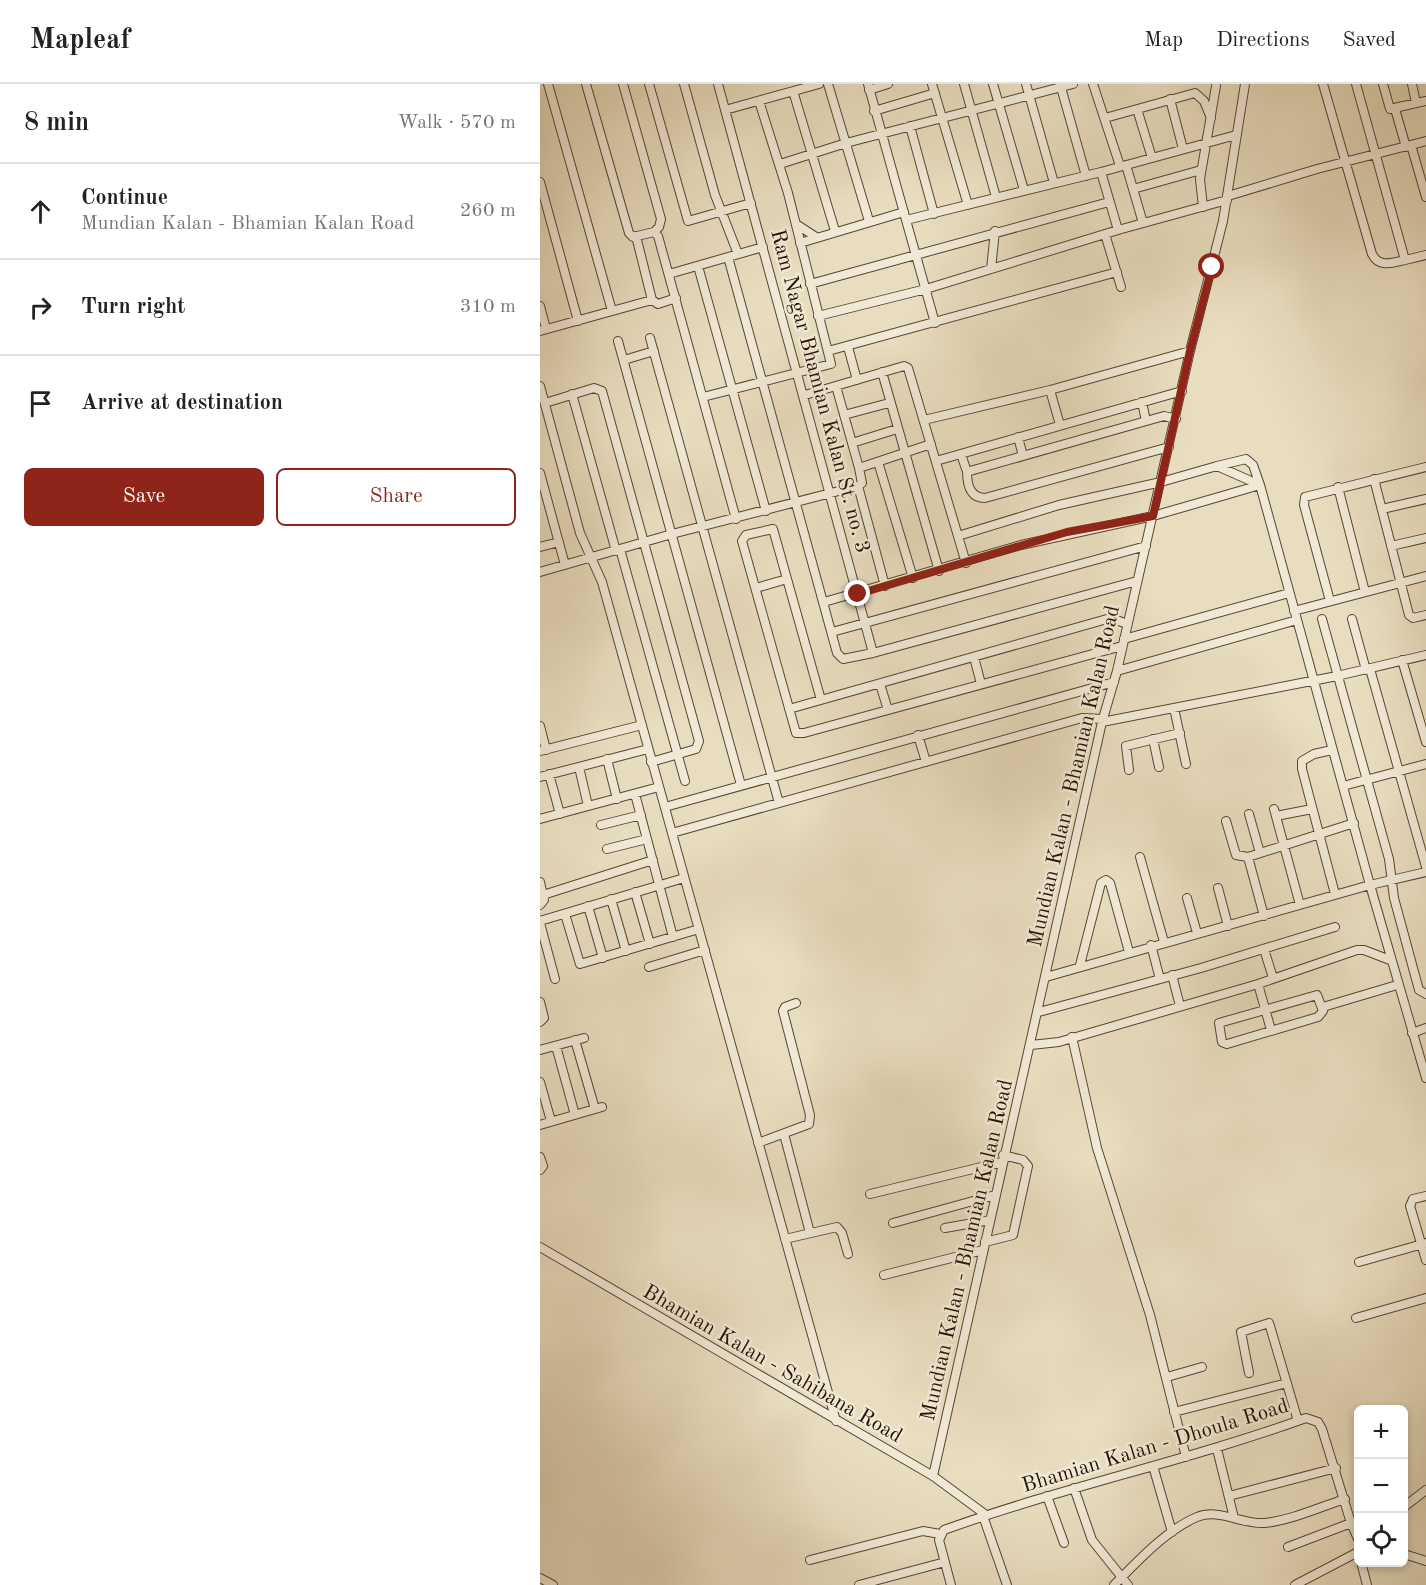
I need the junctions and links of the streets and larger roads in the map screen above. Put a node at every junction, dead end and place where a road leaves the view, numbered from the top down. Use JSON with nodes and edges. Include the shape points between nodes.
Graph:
{"nodes":[{"id":1,"x":548,"y":84,"type":"edge"},
{"id":2,"x":586,"y":84,"type":"edge"},
{"id":3,"x":623,"y":84,"type":"edge"},
{"id":4,"x":649,"y":84,"type":"edge"},
{"id":5,"x":684,"y":84,"type":"edge"},
{"id":6,"x":719,"y":84,"type":"edge"},
{"id":7,"x":819,"y":84,"type":"edge"},
{"id":8,"x":828,"y":84,"type":"edge"},
{"id":9,"x":888,"y":84,"type":"edge"},
{"id":10,"x":932,"y":84,"type":"edge"},
{"id":11,"x":964,"y":84,"type":"edge"},
{"id":12,"x":993,"y":84,"type":"edge"},
{"id":13,"x":1026,"y":84,"type":"edge"},
{"id":14,"x":1073,"y":84,"type":"edge"},
{"id":15,"x":1093,"y":84,"type":"edge"},
{"id":16,"x":1245,"y":84,"type":"edge"},
{"id":17,"x":1323,"y":84,"type":"edge"},
{"id":18,"x":1356,"y":84,"type":"edge"},
{"id":19,"x":1383,"y":84,"type":"edge"},
{"id":20,"x":1412,"y":84,"type":"edge"},
{"id":21,"x":1060,"y":86,"type":"edge"},
{"id":22,"x":1216,"y":86,"type":"dead end"},
{"id":23,"x":868,"y":87,"type":"edge"},
{"id":24,"x":793,"y":91,"type":"junction"},
{"id":25,"x":935,"y":93,"type":"junction"},
{"id":26,"x":1029,"y":95,"type":"junction"},
{"id":27,"x":1170,"y":99,"type":"junction"},
{"id":28,"x":759,"y":101,"type":"junction"},
{"id":29,"x":1426,"y":101,"type":"edge"},
{"id":30,"x":998,"y":103,"type":"junction"},
{"id":31,"x":1416,"y":103,"type":"junction"},
{"id":32,"x":1137,"y":109,"type":"junction"},
{"id":33,"x":1395,"y":109,"type":"junction"},
{"id":34,"x":725,"y":110,"type":"junction"},
{"id":35,"x":972,"y":110,"type":"junction"},
{"id":36,"x":874,"y":111,"type":"junction"},
{"id":37,"x":940,"y":118,"type":"junction"},
{"id":38,"x":1105,"y":118,"type":"junction"},
{"id":39,"x":1210,"y":118,"type":"junction"},
{"id":40,"x":910,"y":126,"type":"junction"},
{"id":41,"x":882,"y":134,"type":"junction"},
{"id":42,"x":1236,"y":135,"type":"junction"},
{"id":43,"x":1426,"y":141,"type":"edge"},
{"id":44,"x":846,"y":143,"type":"junction"},
{"id":45,"x":1206,"y":143,"type":"junction"},
{"id":46,"x":1408,"y":146,"type":"junction"},
{"id":47,"x":1184,"y":149,"type":"junction"},
{"id":48,"x":812,"y":154,"type":"junction"},
{"id":49,"x":1374,"y":154,"type":"junction"},
{"id":50,"x":1152,"y":158,"type":"junction"},
{"id":51,"x":1346,"y":161,"type":"junction"},
{"id":52,"x":780,"y":164,"type":"junction"},
{"id":53,"x":1123,"y":166,"type":"junction"},
{"id":54,"x":1202,"y":170,"type":"junction"},
{"id":55,"x":1101,"y":171,"type":"junction"},
{"id":56,"x":1086,"y":176,"type":"junction"},
{"id":57,"x":540,"y":182,"type":"edge"},
{"id":58,"x":1054,"y":183,"type":"junction"},
{"id":59,"x":1133,"y":189,"type":"junction"},
{"id":60,"x":1024,"y":190,"type":"junction"},
{"id":61,"x":996,"y":197,"type":"junction"},
{"id":62,"x":1426,"y":197,"type":"edge"},
{"id":63,"x":1227,"y":198,"type":"junction"},
{"id":64,"x":1109,"y":202,"type":"junction"},
{"id":65,"x":751,"y":203,"type":"junction"},
{"id":66,"x":968,"y":205,"type":"junction"},
{"id":67,"x":1203,"y":207,"type":"junction"},
{"id":68,"x":721,"y":212,"type":"junction"},
{"id":69,"x":934,"y":214,"type":"junction"},
{"id":70,"x":905,"y":216,"type":"junction"},
{"id":71,"x":869,"y":221,"type":"junction"},
{"id":72,"x":1143,"y":223,"type":"junction"},
{"id":73,"x":796,"y":224,"type":"junction"},
{"id":74,"x":1118,"y":230,"type":"junction"},
{"id":75,"x":835,"y":231,"type":"junction"},
{"id":76,"x":995,"y":231,"type":"junction"},
{"id":77,"x":654,"y":232,"type":"junction"},
{"id":78,"x":1105,"y":234,"type":"junction"},
{"id":79,"x":636,"y":236,"type":"junction"},
{"id":80,"x":816,"y":237,"type":"junction"},
{"id":81,"x":800,"y":243,"type":"junction"},
{"id":82,"x":763,"y":247,"type":"junction"},
{"id":83,"x":915,"y":253,"type":"junction"},
{"id":84,"x":738,"y":254,"type":"junction"},
{"id":85,"x":1426,"y":255,"type":"edge"},
{"id":86,"x":728,"y":257,"type":"junction"},
{"id":87,"x":1405,"y":260,"type":"junction"},
{"id":88,"x":698,"y":266,"type":"junction"},
{"id":89,"x":991,"y":269,"type":"junction"},
{"id":90,"x":1117,"y":272,"type":"junction"},
{"id":91,"x":669,"y":274,"type":"junction"},
{"id":92,"x":810,"y":284,"type":"junction"},
{"id":93,"x":1121,"y":287,"type":"dead end"},
{"id":94,"x":926,"y":289,"type":"junction"},
{"id":95,"x":676,"y":298,"type":"junction"},
{"id":96,"x":652,"y":300,"type":"junction"},
{"id":97,"x":540,"y":306,"type":"edge"},
{"id":98,"x":612,"y":311,"type":"junction"},
{"id":99,"x":818,"y":316,"type":"junction"},
{"id":100,"x":578,"y":321,"type":"junction"},
{"id":101,"x":935,"y":323,"type":"junction"},
{"id":102,"x":543,"y":330,"type":"edge"},
{"id":103,"x":650,"y":338,"type":"dead end"},
{"id":104,"x":618,"y":341,"type":"dead end"},
{"id":105,"x":848,"y":347,"type":"junction"},
{"id":106,"x":654,"y":351,"type":"junction"},
{"id":107,"x":828,"y":351,"type":"junction"},
{"id":108,"x":1190,"y":351,"type":"junction"},
{"id":109,"x":624,"y":360,"type":"junction"},
{"id":110,"x":798,"y":372,"type":"junction"},
{"id":111,"x":882,"y":372,"type":"junction"},
{"id":112,"x":857,"y":380,"type":"junction"},
{"id":113,"x":763,"y":381,"type":"junction"},
{"id":114,"x":540,"y":386,"type":"edge"},
{"id":115,"x":836,"y":386,"type":"junction"},
{"id":116,"x":732,"y":390,"type":"junction"},
{"id":117,"x":1050,"y":390,"type":"junction"},
{"id":118,"x":1182,"y":391,"type":"junction"},
{"id":119,"x":572,"y":394,"type":"junction"},
{"id":120,"x":805,"y":396,"type":"junction"},
{"id":121,"x":704,"y":397,"type":"junction"},
{"id":122,"x":1142,"y":402,"type":"junction"},
{"id":123,"x":545,"y":403,"type":"junction"},
{"id":124,"x":890,"y":403,"type":"junction"},
{"id":125,"x":844,"y":415,"type":"junction"},
{"id":126,"x":1176,"y":418,"type":"junction"},
{"id":127,"x":924,"y":420,"type":"junction"},
{"id":128,"x":1146,"y":421,"type":"junction"},
{"id":129,"x":1060,"y":425,"type":"junction"},
{"id":130,"x":897,"y":429,"type":"junction"},
{"id":131,"x":1018,"y":437,"type":"junction"},
{"id":132,"x":852,"y":443,"type":"junction"},
{"id":133,"x":931,"y":444,"type":"junction"},
{"id":134,"x":1169,"y":447,"type":"junction"},
{"id":135,"x":904,"y":453,"type":"junction"},
{"id":136,"x":961,"y":454,"type":"junction"},
{"id":137,"x":1023,"y":456,"type":"junction"},
{"id":138,"x":936,"y":461,"type":"junction"},
{"id":139,"x":878,"y":462,"type":"junction"},
{"id":140,"x":1217,"y":466,"type":"junction"},
{"id":141,"x":1426,"y":467,"type":"edge"},
{"id":142,"x":859,"y":468,"type":"junction"},
{"id":143,"x":967,"y":471,"type":"junction"},
{"id":144,"x":540,"y":473,"type":"edge"},
{"id":145,"x":1374,"y":479,"type":"junction"},
{"id":146,"x":1161,"y":482,"type":"junction"},
{"id":147,"x":542,"y":484,"type":"edge"},
{"id":148,"x":1260,"y":485,"type":"junction"},
{"id":149,"x":858,"y":486,"type":"junction"},
{"id":150,"x":1338,"y":487,"type":"junction"},
{"id":151,"x":832,"y":493,"type":"junction"},
{"id":152,"x":1426,"y":499,"type":"edge"},
{"id":153,"x":797,"y":502,"type":"junction"},
{"id":154,"x":1382,"y":509,"type":"junction"},
{"id":155,"x":766,"y":510,"type":"junction"},
{"id":156,"x":1153,"y":516,"type":"junction"},
{"id":157,"x":736,"y":519,"type":"junction"},
{"id":158,"x":703,"y":527,"type":"junction"},
{"id":159,"x":672,"y":534,"type":"junction"},
{"id":160,"x":958,"y":536,"type":"junction"},
{"id":161,"x":1426,"y":538,"type":"edge"},
{"id":162,"x":559,"y":542,"type":"junction"},
{"id":163,"x":645,"y":542,"type":"junction"},
{"id":164,"x":1146,"y":546,"type":"junction"},
{"id":165,"x":1391,"y":546,"type":"junction"},
{"id":166,"x":540,"y":547,"type":"edge"},
{"id":167,"x":618,"y":550,"type":"junction"},
{"id":168,"x":592,"y":558,"type":"junction"},
{"id":169,"x":966,"y":563,"type":"junction"},
{"id":170,"x":565,"y":565,"type":"junction"},
{"id":171,"x":939,"y":571,"type":"junction"},
{"id":172,"x":540,"y":572,"type":"edge"},
{"id":173,"x":1426,"y":576,"type":"edge"},
{"id":174,"x":913,"y":578,"type":"junction"},
{"id":175,"x":787,"y":579,"type":"junction"},
{"id":176,"x":1137,"y":581,"type":"junction"},
{"id":177,"x":1401,"y":582,"type":"junction"},
{"id":178,"x":885,"y":586,"type":"junction"},
{"id":179,"x":756,"y":588,"type":"junction"},
{"id":180,"x":1365,"y":592,"type":"junction"},
{"id":181,"x":1289,"y":593,"type":"junction"},
{"id":182,"x":858,"y":594,"type":"junction"},
{"id":183,"x":1330,"y":601,"type":"junction"},
{"id":184,"x":824,"y":602,"type":"junction"},
{"id":185,"x":1294,"y":611,"type":"junction"},
{"id":186,"x":1426,"y":615,"type":"edge"},
{"id":187,"x":1322,"y":619,"type":"dead end"},
{"id":188,"x":1352,"y":619,"type":"dead end"},
{"id":189,"x":1297,"y":620,"type":"junction"},
{"id":190,"x":865,"y":623,"type":"junction"},
{"id":191,"x":1127,"y":624,"type":"junction"},
{"id":192,"x":832,"y":632,"type":"junction"},
{"id":193,"x":1123,"y":642,"type":"junction"},
{"id":194,"x":873,"y":653,"type":"junction"},
{"id":195,"x":1426,"y":655,"type":"edge"},
{"id":196,"x":974,"y":657,"type":"junction"},
{"id":197,"x":1402,"y":660,"type":"junction"},
{"id":198,"x":1368,"y":669,"type":"junction"},
{"id":199,"x":1117,"y":671,"type":"junction"},
{"id":200,"x":1337,"y":676,"type":"junction"},
{"id":201,"x":1315,"y":680,"type":"junction"},
{"id":202,"x":1114,"y":682,"type":"junction"},
{"id":203,"x":880,"y":684,"type":"junction"},
{"id":204,"x":981,"y":684,"type":"junction"},
{"id":205,"x":820,"y":700,"type":"junction"},
{"id":206,"x":1174,"y":708,"type":"junction"},
{"id":207,"x":789,"y":709,"type":"junction"},
{"id":208,"x":888,"y":710,"type":"junction"},
{"id":209,"x":1102,"y":721,"type":"junction"},
{"id":210,"x":642,"y":725,"type":"junction"},
{"id":211,"x":540,"y":726,"type":"edge"},
{"id":212,"x":1180,"y":733,"type":"junction"},
{"id":213,"x":918,"y":735,"type":"junction"},
{"id":214,"x":1153,"y":739,"type":"junction"},
{"id":215,"x":1426,"y":742,"type":"edge"},
{"id":216,"x":648,"y":749,"type":"junction"},
{"id":217,"x":543,"y":750,"type":"edge"},
{"id":218,"x":1332,"y":750,"type":"junction"},
{"id":219,"x":677,"y":754,"type":"junction"},
{"id":220,"x":607,"y":759,"type":"junction"},
{"id":221,"x":651,"y":762,"type":"junction"},
{"id":222,"x":926,"y":762,"type":"junction"},
{"id":223,"x":1186,"y":764,"type":"dead end"},
{"id":224,"x":1426,"y":764,"type":"edge"},
{"id":225,"x":579,"y":767,"type":"junction"},
{"id":226,"x":1159,"y":767,"type":"dead end"},
{"id":227,"x":1129,"y":770,"type":"dead end"},
{"id":228,"x":1400,"y":771,"type":"junction"},
{"id":229,"x":549,"y":774,"type":"junction"},
{"id":230,"x":772,"y":776,"type":"junction"},
{"id":231,"x":540,"y":777,"type":"edge"},
{"id":232,"x":1367,"y":780,"type":"junction"},
{"id":233,"x":685,"y":782,"type":"dead end"},
{"id":234,"x":741,"y":785,"type":"junction"},
{"id":235,"x":1343,"y":786,"type":"junction"},
{"id":236,"x":659,"y":787,"type":"junction"},
{"id":237,"x":635,"y":794,"type":"junction"},
{"id":238,"x":617,"y":799,"type":"junction"},
{"id":239,"x":779,"y":803,"type":"junction"},
{"id":240,"x":588,"y":806,"type":"junction"},
{"id":241,"x":665,"y":807,"type":"junction"},
{"id":242,"x":1312,"y":809,"type":"junction"},
{"id":243,"x":560,"y":814,"type":"junction"},
{"id":244,"x":1249,"y":814,"type":"dead end"},
{"id":245,"x":641,"y":815,"type":"junction"},
{"id":246,"x":540,"y":819,"type":"edge"},
{"id":247,"x":1226,"y":821,"type":"dead end"},
{"id":248,"x":1354,"y":824,"type":"junction"},
{"id":249,"x":601,"y":825,"type":"dead end"},
{"id":250,"x":672,"y":833,"type":"junction"},
{"id":251,"x":1319,"y":835,"type":"junction"},
{"id":252,"x":648,"y":839,"type":"junction"},
{"id":253,"x":1284,"y":846,"type":"junction"},
{"id":254,"x":607,"y":849,"type":"dead end"},
{"id":255,"x":1260,"y":853,"type":"junction"},
{"id":256,"x":1140,"y":857,"type":"dead end"},
{"id":257,"x":1248,"y":857,"type":"junction"},
{"id":258,"x":653,"y":860,"type":"junction"},
{"id":259,"x":1426,"y":872,"type":"edge"},
{"id":260,"x":684,"y":878,"type":"junction"},
{"id":261,"x":1394,"y":880,"type":"junction"},
{"id":262,"x":540,"y":882,"type":"edge"},
{"id":263,"x":659,"y":885,"type":"junction"},
{"id":264,"x":1370,"y":885,"type":"junction"},
{"id":265,"x":1218,"y":888,"type":"dead end"},
{"id":266,"x":635,"y":892,"type":"junction"},
{"id":267,"x":1335,"y":894,"type":"junction"},
{"id":268,"x":543,"y":895,"type":"junction"},
{"id":269,"x":1187,"y":898,"type":"dead end"},
{"id":270,"x":611,"y":899,"type":"junction"},
{"id":271,"x":540,"y":905,"type":"edge"},
{"id":272,"x":1300,"y":905,"type":"junction"},
{"id":273,"x":588,"y":906,"type":"junction"},
{"id":274,"x":565,"y":914,"type":"junction"},
{"id":275,"x":1264,"y":916,"type":"junction"},
{"id":276,"x":540,"y":922,"type":"edge"},
{"id":277,"x":1228,"y":926,"type":"junction"},
{"id":278,"x":1335,"y":927,"type":"dead end"},
{"id":279,"x":699,"y":928,"type":"junction"},
{"id":280,"x":1197,"y":933,"type":"junction"},
{"id":281,"x":673,"y":937,"type":"junction"},
{"id":282,"x":1164,"y":942,"type":"junction"},
{"id":283,"x":650,"y":944,"type":"junction"},
{"id":284,"x":1151,"y":945,"type":"junction"},
{"id":285,"x":1264,"y":949,"type":"junction"},
{"id":286,"x":626,"y":951,"type":"junction"},
{"id":287,"x":705,"y":951,"type":"junction"},
{"id":288,"x":1129,"y":952,"type":"junction"},
{"id":289,"x":603,"y":958,"type":"junction"},
{"id":290,"x":1390,"y":960,"type":"junction"},
{"id":291,"x":1080,"y":965,"type":"junction"},
{"id":292,"x":649,"y":967,"type":"dead end"},
{"id":293,"x":1172,"y":975,"type":"junction"},
{"id":294,"x":1046,"y":977,"type":"junction"},
{"id":295,"x":1273,"y":978,"type":"junction"},
{"id":296,"x":555,"y":979,"type":"dead end"},
{"id":297,"x":1160,"y":979,"type":"junction"},
{"id":298,"x":1258,"y":984,"type":"junction"},
{"id":299,"x":1397,"y":985,"type":"junction"},
{"id":300,"x":1426,"y":994,"type":"edge"},
{"id":301,"x":540,"y":1002,"type":"edge"},
{"id":302,"x":796,"y":1003,"type":"dead end"},
{"id":303,"x":1180,"y":1006,"type":"junction"},
{"id":304,"x":1323,"y":1007,"type":"junction"},
{"id":305,"x":1265,"y":1009,"type":"junction"},
{"id":306,"x":1039,"y":1012,"type":"junction"},
{"id":307,"x":540,"y":1022,"type":"edge"},
{"id":308,"x":1426,"y":1028,"type":"edge"},
{"id":309,"x":1271,"y":1030,"type":"junction"},
{"id":310,"x":1412,"y":1033,"type":"junction"},
{"id":311,"x":1072,"y":1037,"type":"junction"},
{"id":312,"x":584,"y":1038,"type":"dead end"},
{"id":313,"x":575,"y":1040,"type":"junction"},
{"id":314,"x":556,"y":1046,"type":"junction"},
{"id":315,"x":1031,"y":1046,"type":"junction"},
{"id":316,"x":540,"y":1050,"type":"edge"},
{"id":317,"x":1424,"y":1065,"type":"edge"},
{"id":318,"x":1426,"y":1078,"type":"edge"},
{"id":319,"x":540,"y":1082,"type":"edge"},
{"id":320,"x":575,"y":1115,"type":"junction"},
{"id":321,"x":551,"y":1121,"type":"junction"},
{"id":322,"x":540,"y":1125,"type":"edge"},
{"id":323,"x":784,"y":1134,"type":"junction"},
{"id":324,"x":758,"y":1143,"type":"junction"},
{"id":325,"x":540,"y":1157,"type":"edge"},
{"id":326,"x":1002,"y":1158,"type":"junction"},
{"id":327,"x":540,"y":1170,"type":"edge"},
{"id":328,"x":870,"y":1194,"type":"dead end"},
{"id":329,"x":995,"y":1195,"type":"junction"},
{"id":330,"x":1426,"y":1196,"type":"edge"},
{"id":331,"x":990,"y":1220,"type":"junction"},
{"id":332,"x":893,"y":1223,"type":"dead end"},
{"id":333,"x":945,"y":1228,"type":"dead end"},
{"id":334,"x":810,"y":1233,"type":"junction"},
{"id":335,"x":784,"y":1239,"type":"junction"},
{"id":336,"x":1424,"y":1243,"type":"edge"},
{"id":337,"x":984,"y":1246,"type":"junction"},
{"id":338,"x":540,"y":1247,"type":"edge"},
{"id":339,"x":848,"y":1254,"type":"dead end"},
{"id":340,"x":1426,"y":1260,"type":"edge"},
{"id":341,"x":1359,"y":1262,"type":"dead end"},
{"id":342,"x":884,"y":1275,"type":"dead end"},
{"id":343,"x":1426,"y":1298,"type":"edge"},
{"id":344,"x":1356,"y":1318,"type":"dead end"},
{"id":345,"x":1202,"y":1367,"type":"dead end"},
{"id":346,"x":1249,"y":1373,"type":"dead end"},
{"id":347,"x":1167,"y":1377,"type":"junction"},
{"id":348,"x":1287,"y":1383,"type":"junction"},
{"id":349,"x":1174,"y":1412,"type":"junction"},
{"id":350,"x":836,"y":1421,"type":"junction"},
{"id":351,"x":1298,"y":1421,"type":"junction"},
{"id":352,"x":1217,"y":1449,"type":"junction"},
{"id":353,"x":1186,"y":1457,"type":"junction"},
{"id":354,"x":1153,"y":1466,"type":"junction"},
{"id":355,"x":1336,"y":1468,"type":"junction"},
{"id":356,"x":933,"y":1476,"type":"junction"},
{"id":357,"x":1074,"y":1488,"type":"junction"},
{"id":358,"x":1426,"y":1490,"type":"edge"},
{"id":359,"x":1047,"y":1496,"type":"junction"},
{"id":360,"x":1229,"y":1496,"type":"junction"},
{"id":361,"x":1345,"y":1499,"type":"junction"},
{"id":362,"x":1408,"y":1504,"type":"edge"},
{"id":363,"x":984,"y":1516,"type":"junction"},
{"id":364,"x":1234,"y":1518,"type":"junction"},
{"id":365,"x":1351,"y":1523,"type":"junction"},
{"id":366,"x":1354,"y":1530,"type":"edge"},
{"id":367,"x":1172,"y":1532,"type":"junction"},
{"id":368,"x":940,"y":1534,"type":"junction"},
{"id":369,"x":1064,"y":1543,"type":"dead end"},
{"id":370,"x":1288,"y":1547,"type":"dead end"},
{"id":371,"x":1354,"y":1555,"type":"edge"},
{"id":372,"x":1408,"y":1555,"type":"edge"},
{"id":373,"x":810,"y":1560,"type":"dead end"},
{"id":374,"x":1426,"y":1561,"type":"edge"},
{"id":375,"x":945,"y":1562,"type":"junction"},
{"id":376,"x":1362,"y":1567,"type":"edge"},
{"id":377,"x":540,"y":1578,"type":"edge"},
{"id":378,"x":1121,"y":1578,"type":"junction"},
{"id":379,"x":553,"y":1585,"type":"edge"},
{"id":380,"x":859,"y":1585,"type":"edge"},
{"id":381,"x":951,"y":1585,"type":"edge"},
{"id":382,"x":1007,"y":1585,"type":"edge"},
{"id":383,"x":1114,"y":1585,"type":"edge"},
{"id":384,"x":1128,"y":1585,"type":"edge"},
{"id":385,"x":1295,"y":1585,"type":"edge"},
{"id":386,"x":1366,"y":1585,"type":"edge"}],
"edges":[{"from":1,"to":98,"type":"street"},
{"from":2,"to":79,"type":"street","via":[[629,233]]},
{"from":3,"to":77,"type":"street","via":[[661,219]]},
{"from":4,"to":68,"type":"street","via":[[687,219]]},
{"from":5,"to":68,"type":"street"},
{"from":6,"to":34,"type":"street","name":"Ram Nagar Bhamian Kalan St. no. 3"},
{"from":7,"to":24,"type":"street"},
{"from":8,"to":44,"type":"street"},
{"from":9,"to":23,"type":"street"},
{"from":10,"to":25,"type":"street"},
{"from":11,"to":35,"type":"street"},
{"from":12,"to":30,"type":"street"},
{"from":13,"to":26,"type":"street"},
{"from":14,"to":21,"type":"street"},
{"from":15,"to":38,"type":"street"},
{"from":16,"to":42,"type":"street","name":"Mundian Kalan - Bhamian Kalan Road"},
{"from":17,"to":51,"type":"street"},
{"from":18,"to":49,"type":"street"},
{"from":19,"to":33,"type":"street","via":[[1389,108]]},
{"from":20,"to":31,"type":"street"},
{"from":21,"to":26,"type":"street"},
{"from":21,"to":56,"type":"street"},
{"from":22,"to":39,"type":"street"},
{"from":23,"to":36,"type":"street"},
{"from":24,"to":28,"type":"street"},
{"from":24,"to":48,"type":"street"},
{"from":25,"to":36,"type":"street"},
{"from":25,"to":37,"type":"street"},
{"from":26,"to":30,"type":"street"},
{"from":26,"to":58,"type":"street"},
{"from":27,"to":32,"type":"street"},
{"from":27,"to":39,"type":"street","via":[[1188,94],[1201,96]]},
{"from":27,"to":47,"type":"street"},
{"from":28,"to":34,"type":"street"},
{"from":28,"to":52,"type":"street"},
{"from":29,"to":31,"type":"street"},
{"from":30,"to":35,"type":"street"},
{"from":30,"to":60,"type":"street"},
{"from":31,"to":33,"type":"street"},
{"from":32,"to":38,"type":"street"},
{"from":32,"to":50,"type":"street"},
{"from":33,"to":46,"type":"street"},
{"from":34,"to":65,"type":"street","name":"Ram Nagar Bhamian Kalan St. no. 3"},
{"from":35,"to":37,"type":"street"},
{"from":35,"to":61,"type":"street"},
{"from":36,"to":41,"type":"street"},
{"from":37,"to":40,"type":"street"},
{"from":37,"to":66,"type":"street"},
{"from":38,"to":53,"type":"street"},
{"from":39,"to":45,"type":"street"},
{"from":40,"to":41,"type":"street"},
{"from":40,"to":69,"type":"street"},
{"from":41,"to":44,"type":"street"},
{"from":41,"to":70,"type":"street"},
{"from":42,"to":45,"type":"street"},
{"from":42,"to":63,"type":"street","name":"Mundian Kalan - Bhamian Kalan Road"},
{"from":43,"to":46,"type":"street"},
{"from":44,"to":48,"type":"street"},
{"from":44,"to":71,"type":"street"},
{"from":45,"to":47,"type":"street"},
{"from":45,"to":54,"type":"street"},
{"from":46,"to":49,"type":"street"},
{"from":46,"to":62,"type":"street"},
{"from":47,"to":50,"type":"street"},
{"from":48,"to":52,"type":"street"},
{"from":48,"to":75,"type":"street"},
{"from":49,"to":51,"type":"street"},
{"from":49,"to":87,"type":"street"},
{"from":50,"to":53,"type":"street"},
{"from":51,"to":63,"type":"street"},
{"from":51,"to":87,"type":"street","via":[[1375,260]]},
{"from":52,"to":73,"type":"street"},
{"from":53,"to":55,"type":"street"},
{"from":53,"to":59,"type":"street"},
{"from":54,"to":59,"type":"street"},
{"from":54,"to":67,"type":"street","via":[[1199,187]]},
{"from":55,"to":56,"type":"street"},
{"from":55,"to":64,"type":"street"},
{"from":56,"to":58,"type":"street"},
{"from":57,"to":100,"type":"street"},
{"from":58,"to":60,"type":"street"},
{"from":59,"to":72,"type":"street"},
{"from":60,"to":61,"type":"street"},
{"from":61,"to":66,"type":"street"},
{"from":63,"to":67,"type":"street"},
{"from":63,"to":108,"type":"street","name":"Mundian Kalan - Bhamian Kalan Road"},
{"from":64,"to":74,"type":"street"},
{"from":64,"to":76,"type":"street"},
{"from":65,"to":68,"type":"street"},
{"from":65,"to":82,"type":"street","name":"Ram Nagar Bhamian Kalan St. no. 3"},
{"from":66,"to":69,"type":"street"},
{"from":67,"to":72,"type":"street"},
{"from":68,"to":84,"type":"street"},
{"from":69,"to":70,"type":"street"},
{"from":70,"to":71,"type":"street"},
{"from":70,"to":83,"type":"street"},
{"from":71,"to":75,"type":"street"},
{"from":72,"to":74,"type":"street"},
{"from":73,"to":80,"type":"street"},
{"from":73,"to":81,"type":"street"},
{"from":74,"to":78,"type":"street"},
{"from":75,"to":80,"type":"street"},
{"from":76,"to":83,"type":"street"},
{"from":76,"to":89,"type":"street"},
{"from":77,"to":79,"type":"street"},
{"from":77,"to":91,"type":"street"},
{"from":78,"to":89,"type":"street"},
{"from":78,"to":90,"type":"street"},
{"from":79,"to":96,"type":"street"},
{"from":80,"to":81,"type":"street"},
{"from":81,"to":92,"type":"street"},
{"from":82,"to":84,"type":"street"},
{"from":82,"to":110,"type":"street","name":"Ram Nagar Bhamian Kalan St. no. 3"},
{"from":83,"to":92,"type":"street"},
{"from":83,"to":94,"type":"street"},
{"from":84,"to":86,"type":"street"},
{"from":85,"to":87,"type":"street"},
{"from":86,"to":88,"type":"street"},
{"from":86,"to":113,"type":"street"},
{"from":88,"to":91,"type":"street"},
{"from":88,"to":116,"type":"street"},
{"from":89,"to":94,"type":"street"},
{"from":90,"to":93,"type":"street"},
{"from":90,"to":101,"type":"street"},
{"from":91,"to":95,"type":"street"},
{"from":92,"to":99,"type":"street"},
{"from":94,"to":99,"type":"street"},
{"from":94,"to":101,"type":"street"},
{"from":95,"to":96,"type":"street","via":[[658,304]]},
{"from":95,"to":121,"type":"street"},
{"from":96,"to":98,"type":"street"},
{"from":97,"to":102,"type":"street"},
{"from":98,"to":100,"type":"street"},
{"from":99,"to":107,"type":"street"},
{"from":100,"to":102,"type":"street"},
{"from":101,"to":105,"type":"street"},
{"from":103,"to":106,"type":"street"},
{"from":104,"to":109,"type":"street"},
{"from":105,"to":107,"type":"street"},
{"from":105,"to":112,"type":"street"},
{"from":106,"to":109,"type":"street"},
{"from":106,"to":158,"type":"street"},
{"from":107,"to":110,"type":"street","via":[[831,364]]},
{"from":108,"to":117,"type":"street"},
{"from":108,"to":118,"type":"street","name":"Mundian Kalan - Bhamian Kalan Road"},
{"from":109,"to":159,"type":"street"},
{"from":110,"to":113,"type":"street"},
{"from":110,"to":120,"type":"street","name":"Ram Nagar Bhamian Kalan St. no. 3"},
{"from":111,"to":112,"type":"street"},
{"from":111,"to":124,"type":"street"},
{"from":111,"to":127,"type":"street","via":[[909,368]]},
{"from":112,"to":115,"type":"street"},
{"from":113,"to":116,"type":"street"},
{"from":113,"to":153,"type":"street"},
{"from":114,"to":123,"type":"street"},
{"from":115,"to":120,"type":"street"},
{"from":115,"to":125,"type":"street"},
{"from":116,"to":121,"type":"street"},
{"from":116,"to":155,"type":"street"},
{"from":117,"to":127,"type":"street"},
{"from":117,"to":129,"type":"street"},
{"from":118,"to":122,"type":"street"},
{"from":118,"to":126,"type":"street","name":"Mundian Kalan - Bhamian Kalan Road"},
{"from":119,"to":123,"type":"street"},
{"from":119,"to":163,"type":"street","via":[[597,388],[602,392]]},
{"from":119,"to":167,"type":"street"},
{"from":120,"to":151,"type":"street","name":"Ram Nagar Bhamian Kalan St. no. 3"},
{"from":121,"to":157,"type":"street"},
{"from":122,"to":128,"type":"street"},
{"from":122,"to":129,"type":"street"},
{"from":123,"to":168,"type":"street","via":[[580,533]]},
{"from":124,"to":125,"type":"street"},
{"from":124,"to":130,"type":"street"},
{"from":125,"to":132,"type":"street"},
{"from":126,"to":128,"type":"street","via":[[1170,415]]},
{"from":126,"to":134,"type":"street","name":"Mundian Kalan - Bhamian Kalan Road"},
{"from":127,"to":133,"type":"street"},
{"from":128,"to":137,"type":"street"},
{"from":129,"to":131,"type":"street"},
{"from":130,"to":132,"type":"street"},
{"from":130,"to":135,"type":"street"},
{"from":131,"to":136,"type":"street"},
{"from":131,"to":137,"type":"street"},
{"from":132,"to":142,"type":"street"},
{"from":133,"to":135,"type":"street"},
{"from":133,"to":138,"type":"street"},
{"from":134,"to":143,"type":"street","via":[[985,498],[974,496],[970,490]]},
{"from":134,"to":146,"type":"street","name":"Mundian Kalan - Bhamian Kalan Road"},
{"from":135,"to":139,"type":"street"},
{"from":135,"to":171,"type":"street"},
{"from":136,"to":138,"type":"street"},
{"from":136,"to":143,"type":"street"},
{"from":137,"to":143,"type":"street"},
{"from":138,"to":160,"type":"street"},
{"from":139,"to":142,"type":"street"},
{"from":139,"to":174,"type":"street"},
{"from":140,"to":146,"type":"street"},
{"from":140,"to":148,"type":"street"},
{"from":140,"to":148,"type":"street","via":[[1246,459],[1253,465]]},
{"from":141,"to":145,"type":"street"},
{"from":142,"to":149,"type":"street","via":[[862,483]]},
{"from":144,"to":147,"type":"street"},
{"from":145,"to":150,"type":"street"},
{"from":145,"to":154,"type":"street"},
{"from":146,"to":156,"type":"street","name":"Mundian Kalan - Bhamian Kalan Road"},
{"from":146,"to":160,"type":"street","via":[[1059,505]]},
{"from":147,"to":162,"type":"street"},
{"from":148,"to":156,"type":"street"},
{"from":148,"to":181,"type":"street"},
{"from":149,"to":151,"type":"street"},
{"from":149,"to":178,"type":"street"},
{"from":150,"to":180,"type":"street"},
{"from":150,"to":183,"type":"street","via":[[1310,495],[1304,501]]},
{"from":151,"to":153,"type":"street"},
{"from":151,"to":182,"type":"street","name":"Ram Nagar Bhamian Kalan St. no. 3"},
{"from":152,"to":154,"type":"street"},
{"from":153,"to":155,"type":"street"},
{"from":153,"to":184,"type":"street"},
{"from":154,"to":165,"type":"street"},
{"from":155,"to":157,"type":"street"},
{"from":156,"to":164,"type":"street","name":"Mundian Kalan - Bhamian Kalan Road"},
{"from":156,"to":169,"type":"street","via":[[1067,532]]},
{"from":157,"to":158,"type":"street"},
{"from":158,"to":159,"type":"street"},
{"from":158,"to":230,"type":"street"},
{"from":159,"to":163,"type":"street"},
{"from":159,"to":234,"type":"street"},
{"from":160,"to":169,"type":"street"},
{"from":161,"to":165,"type":"street"},
{"from":162,"to":166,"type":"street"},
{"from":162,"to":170,"type":"street"},
{"from":163,"to":167,"type":"street"},
{"from":163,"to":219,"type":"street","via":[[699,741],[696,748]]},
{"from":164,"to":176,"type":"street","name":"Mundian Kalan - Bhamian Kalan Road"},
{"from":164,"to":190,"type":"street"},
{"from":165,"to":177,"type":"street"},
{"from":167,"to":168,"type":"street"},
{"from":167,"to":219,"type":"street"},
{"from":168,"to":170,"type":"street"},
{"from":168,"to":210,"type":"street"},
{"from":169,"to":171,"type":"street"},
{"from":170,"to":172,"type":"street"},
{"from":171,"to":174,"type":"street"},
{"from":173,"to":177,"type":"street"},
{"from":174,"to":178,"type":"street"},
{"from":175,"to":179,"type":"street"},
{"from":175,"to":179,"type":"street","via":[[769,527],[742,538]]},
{"from":175,"to":205,"type":"street"},
{"from":176,"to":191,"type":"street","name":"Mundian Kalan - Bhamian Kalan Road"},
{"from":176,"to":194,"type":"street"},
{"from":177,"to":180,"type":"street"},
{"from":177,"to":186,"type":"street","via":[[1411,617]]},
{"from":178,"to":182,"type":"street"},
{"from":179,"to":207,"type":"street"},
{"from":180,"to":183,"type":"street"},
{"from":181,"to":185,"type":"street"},
{"from":181,"to":193,"type":"street"},
{"from":182,"to":184,"type":"street"},
{"from":182,"to":190,"type":"street","name":"Ram Nagar Bhamian Kalan St. no. 3"},
{"from":183,"to":185,"type":"street"},
{"from":184,"to":192,"type":"street"},
{"from":185,"to":189,"type":"street"},
{"from":187,"to":200,"type":"street"},
{"from":188,"to":198,"type":"street"},
{"from":189,"to":199,"type":"street"},
{"from":189,"to":201,"type":"street"},
{"from":190,"to":192,"type":"street"},
{"from":190,"to":194,"type":"street","name":"Ram Nagar Bhamian Kalan St. no. 3"},
{"from":191,"to":193,"type":"street","name":"Mundian Kalan - Bhamian Kalan Road"},
{"from":191,"to":196,"type":"street","via":[[1107,619]]},
{"from":192,"to":194,"type":"street","via":[[837,653],[843,659]]},
{"from":193,"to":199,"type":"street","name":"Mundian Kalan - Bhamian Kalan Road"},
{"from":193,"to":204,"type":"street"},
{"from":195,"to":197,"type":"street"},
{"from":196,"to":203,"type":"street"},
{"from":196,"to":204,"type":"street"},
{"from":197,"to":198,"type":"street"},
{"from":197,"to":215,"type":"street"},
{"from":198,"to":200,"type":"street"},
{"from":198,"to":228,"type":"street"},
{"from":199,"to":202,"type":"street","name":"Mundian Kalan - Bhamian Kalan Road"},
{"from":200,"to":201,"type":"street"},
{"from":200,"to":232,"type":"street"},
{"from":201,"to":206,"type":"street"},
{"from":201,"to":218,"type":"street"},
{"from":202,"to":209,"type":"street","name":"Mundian Kalan - Bhamian Kalan Road"},
{"from":202,"to":213,"type":"street"},
{"from":203,"to":205,"type":"street"},
{"from":203,"to":208,"type":"street"},
{"from":204,"to":208,"type":"street"},
{"from":205,"to":207,"type":"street"},
{"from":206,"to":209,"type":"street"},
{"from":206,"to":212,"type":"street"},
{"from":207,"to":208,"type":"street","via":[[794,730],[800,734]]},
{"from":209,"to":222,"type":"street","via":[[1082,718]]},
{"from":209,"to":294,"type":"street","name":"Mundian Kalan - Bhamian Kalan Road"},
{"from":210,"to":216,"type":"street"},
{"from":210,"to":217,"type":"street"},
{"from":211,"to":217,"type":"street"},
{"from":212,"to":214,"type":"street"},
{"from":212,"to":223,"type":"street"},
{"from":213,"to":222,"type":"street"},
{"from":213,"to":230,"type":"street"},
{"from":214,"to":226,"type":"street"},
{"from":214,"to":227,"type":"street","via":[[1126,746]]},
{"from":216,"to":220,"type":"street"},
{"from":216,"to":221,"type":"street"},
{"from":218,"to":235,"type":"street"},
{"from":218,"to":242,"type":"street","via":[[1302,761]]},
{"from":219,"to":221,"type":"street"},
{"from":219,"to":233,"type":"street"},
{"from":220,"to":225,"type":"street"},
{"from":220,"to":238,"type":"street"},
{"from":221,"to":236,"type":"street"},
{"from":222,"to":239,"type":"street"},
{"from":224,"to":228,"type":"street"},
{"from":225,"to":229,"type":"street"},
{"from":225,"to":240,"type":"street"},
{"from":228,"to":232,"type":"street"},
{"from":228,"to":259,"type":"street"},
{"from":229,"to":231,"type":"street"},
{"from":229,"to":243,"type":"street"},
{"from":230,"to":234,"type":"street"},
{"from":230,"to":239,"type":"street"},
{"from":232,"to":235,"type":"street"},
{"from":232,"to":261,"type":"street"},
{"from":234,"to":241,"type":"street"},
{"from":235,"to":248,"type":"street"},
{"from":236,"to":237,"type":"street"},
{"from":236,"to":241,"type":"street"},
{"from":237,"to":238,"type":"street"},
{"from":237,"to":245,"type":"street"},
{"from":238,"to":240,"type":"street"},
{"from":239,"to":250,"type":"street"},
{"from":240,"to":243,"type":"street"},
{"from":241,"to":250,"type":"street"},
{"from":242,"to":251,"type":"street"},
{"from":242,"to":253,"type":"street","via":[[1275,813]]},
{"from":243,"to":246,"type":"street"},
{"from":244,"to":255,"type":"street"},
{"from":245,"to":249,"type":"street"},
{"from":245,"to":252,"type":"street"},
{"from":247,"to":257,"type":"street","via":[[1236,855]]},
{"from":248,"to":251,"type":"street"},
{"from":248,"to":264,"type":"street"},
{"from":250,"to":260,"type":"street"},
{"from":251,"to":253,"type":"street"},
{"from":251,"to":267,"type":"street"},
{"from":252,"to":254,"type":"street"},
{"from":252,"to":258,"type":"street"},
{"from":253,"to":255,"type":"street"},
{"from":253,"to":272,"type":"street"},
{"from":255,"to":257,"type":"street"},
{"from":256,"to":282,"type":"street"},
{"from":257,"to":275,"type":"street"},
{"from":258,"to":263,"type":"street"},
{"from":258,"to":268,"type":"street"},
{"from":259,"to":261,"type":"street"},
{"from":260,"to":263,"type":"street"},
{"from":260,"to":279,"type":"street"},
{"from":261,"to":264,"type":"street"},
{"from":261,"to":300,"type":"street","via":[[1394,898],[1419,990]]},
{"from":262,"to":268,"type":"street"},
{"from":263,"to":266,"type":"street"},
{"from":263,"to":281,"type":"street"},
{"from":264,"to":267,"type":"street"},
{"from":264,"to":290,"type":"street"},
{"from":265,"to":277,"type":"street"},
{"from":266,"to":270,"type":"street"},
{"from":266,"to":283,"type":"street"},
{"from":267,"to":272,"type":"street"},
{"from":268,"to":271,"type":"street"},
{"from":269,"to":280,"type":"street"},
{"from":270,"to":273,"type":"street"},
{"from":270,"to":286,"type":"street"},
{"from":272,"to":275,"type":"street"},
{"from":273,"to":274,"type":"street"},
{"from":273,"to":289,"type":"street"},
{"from":274,"to":276,"type":"street"},
{"from":274,"to":289,"type":"street","via":[[578,962]]},
{"from":275,"to":277,"type":"street"},
{"from":276,"to":296,"type":"street"},
{"from":277,"to":280,"type":"street"},
{"from":278,"to":285,"type":"street"},
{"from":279,"to":281,"type":"street"},
{"from":279,"to":287,"type":"street"},
{"from":280,"to":282,"type":"street"},
{"from":281,"to":283,"type":"street"},
{"from":282,"to":284,"type":"street"},
{"from":283,"to":286,"type":"street"},
{"from":284,"to":288,"type":"street"},
{"from":284,"to":297,"type":"street"},
{"from":285,"to":293,"type":"street"},
{"from":285,"to":295,"type":"street"},
{"from":286,"to":289,"type":"street"},
{"from":287,"to":292,"type":"street"},
{"from":287,"to":324,"type":"street"},
{"from":288,"to":291,"type":"street"},
{"from":288,"to":291,"type":"street","via":[[1106,880],[1101,883]]},
{"from":290,"to":295,"type":"street","via":[[1357,950]]},
{"from":290,"to":299,"type":"street"},
{"from":291,"to":294,"type":"street"},
{"from":293,"to":297,"type":"street"},
{"from":293,"to":303,"type":"street"},
{"from":294,"to":306,"type":"street","name":"Mundian Kalan - Bhamian Kalan Road"},
{"from":295,"to":298,"type":"street"},
{"from":297,"to":306,"type":"street"},
{"from":298,"to":303,"type":"street"},
{"from":298,"to":305,"type":"street"},
{"from":299,"to":304,"type":"street"},
{"from":299,"to":310,"type":"street"},
{"from":301,"to":307,"type":"street","via":[[544,1015]]},
{"from":302,"to":323,"type":"street","via":[[785,1006],[783,1011],[810,1120],[806,1127]]},
{"from":303,"to":311,"type":"street"},
{"from":304,"to":305,"type":"street","via":[[1317,995]]},
{"from":304,"to":309,"type":"street","via":[[1318,1017]]},
{"from":305,"to":309,"type":"street"},
{"from":305,"to":309,"type":"street","via":[[1219,1023],[1222,1041],[1227,1044]]},
{"from":306,"to":315,"type":"street","name":"Mundian Kalan - Bhamian Kalan Road"},
{"from":308,"to":310,"type":"street"},
{"from":310,"to":317,"type":"street"},
{"from":311,"to":315,"type":"street"},
{"from":311,"to":347,"type":"street","via":[[1097,1148]]},
{"from":312,"to":313,"type":"street"},
{"from":313,"to":314,"type":"street"},
{"from":313,"to":320,"type":"street","via":[[598,1108]]},
{"from":314,"to":316,"type":"street"},
{"from":314,"to":320,"type":"street"},
{"from":315,"to":326,"type":"street","name":"Mundian Kalan - Bhamian Kalan Road"},
{"from":317,"to":318,"type":"street"},
{"from":319,"to":321,"type":"street"},
{"from":320,"to":321,"type":"street"},
{"from":321,"to":322,"type":"street"},
{"from":323,"to":324,"type":"street"},
{"from":323,"to":334,"type":"street"},
{"from":324,"to":335,"type":"street"},
{"from":325,"to":327,"type":"street"},
{"from":326,"to":328,"type":"street"},
{"from":326,"to":329,"type":"street","name":"Mundian Kalan - Bhamian Kalan Road"},
{"from":326,"to":337,"type":"street","via":[[1026,1161],[1026,1177],[1013,1235]]},
{"from":329,"to":331,"type":"street","name":"Mundian Kalan - Bhamian Kalan Road"},
{"from":329,"to":332,"type":"street"},
{"from":330,"to":336,"type":"street","via":[[1413,1199],[1410,1206]]},
{"from":331,"to":333,"type":"street"},
{"from":331,"to":337,"type":"street","name":"Mundian Kalan - Bhamian Kalan Road"},
{"from":334,"to":335,"type":"street"},
{"from":334,"to":339,"type":"street","via":[[837,1227]]},
{"from":335,"to":350,"type":"street"},
{"from":336,"to":340,"type":"street"},
{"from":336,"to":341,"type":"street"},
{"from":337,"to":342,"type":"street"},
{"from":337,"to":356,"type":"street","name":"Mundian Kalan - Bhamian Kalan Road"},
{"from":338,"to":350,"type":"street","name":"Bhamian Kalan - Sahibana Road"},
{"from":343,"to":344,"type":"street"},
{"from":345,"to":347,"type":"street"},
{"from":346,"to":348,"type":"street","via":[[1241,1332],[1269,1323]]},
{"from":347,"to":349,"type":"street"},
{"from":348,"to":349,"type":"street"},
{"from":348,"to":351,"type":"street"},
{"from":349,"to":353,"type":"street"},
{"from":350,"to":356,"type":"street","name":"Bhamian Kalan - Sahibana Road"},
{"from":351,"to":352,"type":"street","name":"Bhamian Kalan - Dhoula Road"},
{"from":351,"to":355,"type":"street","name":"Bhamian Kalan - Dhoula Road","via":[[1306,1418],[1318,1422]]},
{"from":352,"to":353,"type":"street","name":"Bhamian Kalan - Dhoula Road"},
{"from":352,"to":360,"type":"street"},
{"from":353,"to":354,"type":"street","name":"Bhamian Kalan - Dhoula Road"},
{"from":354,"to":357,"type":"street","name":"Bhamian Kalan - Dhoula Road"},
{"from":354,"to":367,"type":"street"},
{"from":355,"to":360,"type":"street"},
{"from":355,"to":361,"type":"street","name":"Bhamian Kalan - Dhoula Road"},
{"from":356,"to":363,"type":"street","name":"Bhamian Kalan - Sahibana Road"},
{"from":357,"to":359,"type":"street","name":"Bhamian Kalan - Dhoula Road"},
{"from":357,"to":378,"type":"street","via":[[1092,1540]]},
{"from":358,"to":362,"type":"street"},
{"from":359,"to":363,"type":"street","name":"Bhamian Kalan - Dhoula Road"},
{"from":359,"to":369,"type":"street"},
{"from":360,"to":364,"type":"street"},
{"from":361,"to":364,"type":"street","via":[[1268,1522]]},
{"from":361,"to":365,"type":"street","name":"Bhamian Kalan - Dhoula Road"},
{"from":363,"to":368,"type":"street","name":"Bhamian Kalan - Dhoula Road"},
{"from":363,"to":382,"type":"street"},
{"from":364,"to":367,"type":"street","via":[[1197,1517]]},
{"from":365,"to":366,"type":"street","name":"Bhamian Kalan - Dhoula Road"},
{"from":365,"to":370,"type":"street"},
{"from":367,"to":378,"type":"street"},
{"from":368,"to":373,"type":"street","via":[[922,1531]]},
{"from":368,"to":375,"type":"street"},
{"from":371,"to":385,"type":"street"},
{"from":372,"to":374,"type":"street"},
{"from":375,"to":380,"type":"street"},
{"from":375,"to":381,"type":"street"},
{"from":376,"to":386,"type":"street"},
{"from":377,"to":379,"type":"street"},
{"from":378,"to":383,"type":"street"},
{"from":378,"to":384,"type":"street"}]}
